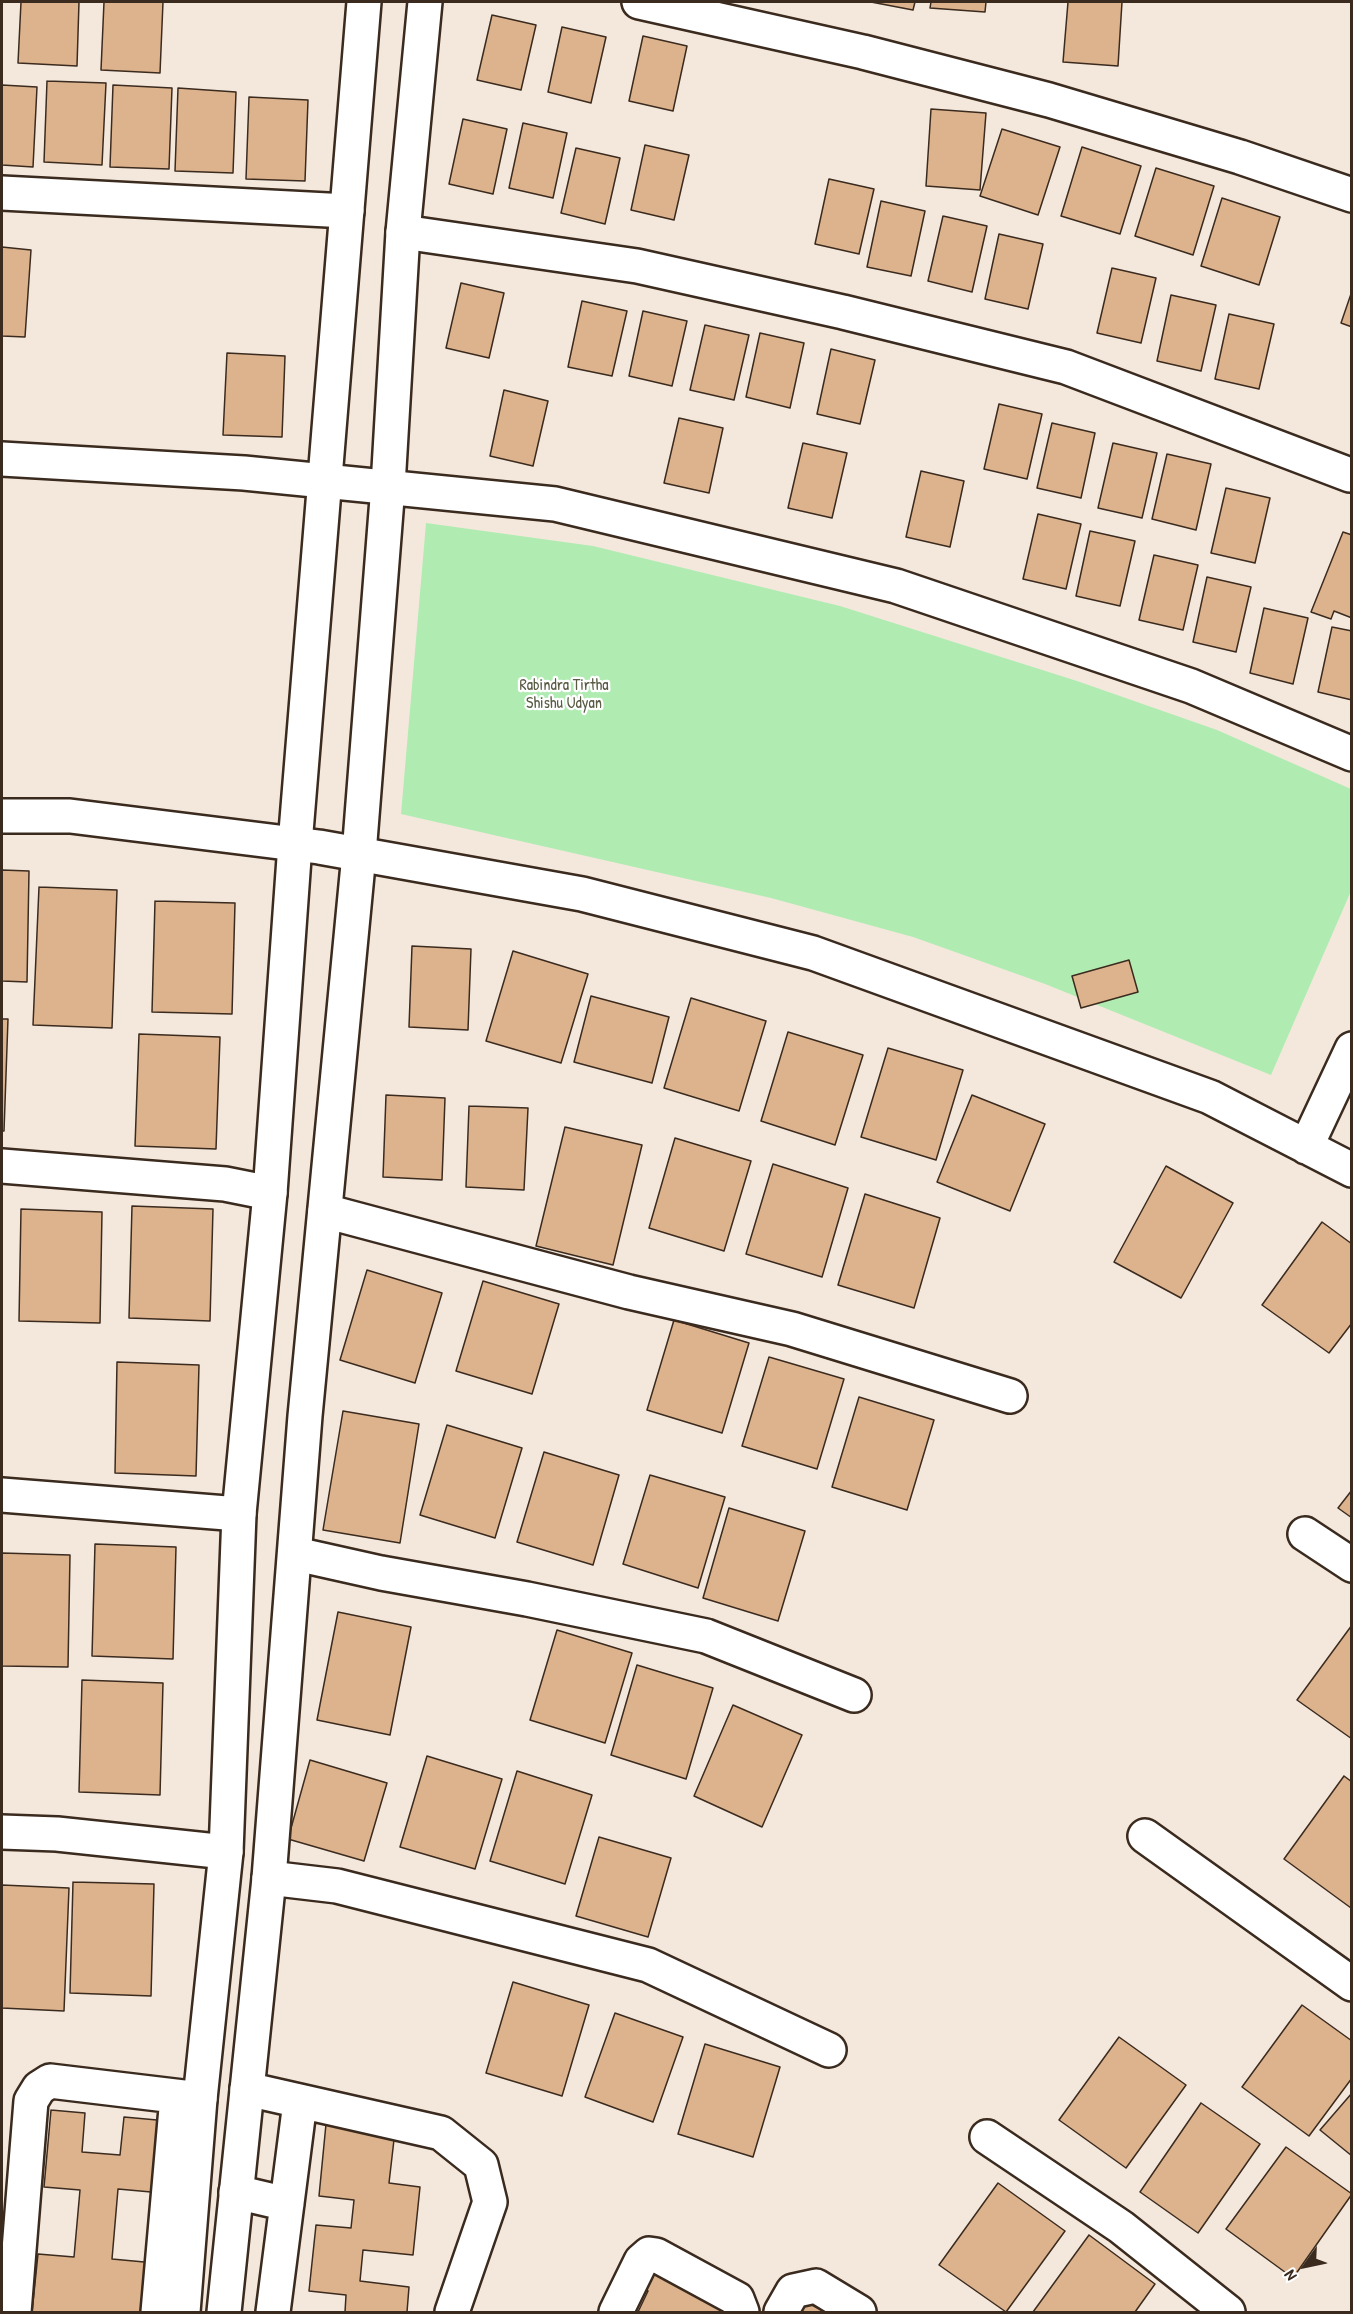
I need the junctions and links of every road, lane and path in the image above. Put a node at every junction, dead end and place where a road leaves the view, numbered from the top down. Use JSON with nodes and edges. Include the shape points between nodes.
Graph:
{"nodes":[{"id":1,"x":364,"y":2,"type":"edge"},
{"id":2,"x":425,"y":2,"type":"edge"},
{"id":3,"x":639,"y":2,"type":"edge"},
{"id":4,"x":2,"y":192,"type":"edge"},
{"id":5,"x":1352,"y":195,"type":"edge"},
{"id":6,"x":347,"y":210,"type":"junction"},
{"id":7,"x":403,"y":232,"type":"junction"},
{"id":8,"x":2,"y":459,"type":"edge"},
{"id":9,"x":1350,"y":475,"type":"edge"},
{"id":10,"x":326,"y":482,"type":"junction"},
{"id":11,"x":388,"y":486,"type":"junction"},
{"id":12,"x":1352,"y":754,"type":"edge"},
{"id":13,"x":2,"y":816,"type":"edge"},
{"id":14,"x":295,"y":844,"type":"junction"},
{"id":15,"x":359,"y":854,"type":"junction"},
{"id":16,"x":1352,"y":1049,"type":"edge"},
{"id":17,"x":1306,"y":1147,"type":"junction"},
{"id":18,"x":2,"y":1166,"type":"edge"},
{"id":19,"x":1352,"y":1170,"type":"edge"},
{"id":20,"x":270,"y":1193,"type":"junction"},
{"id":21,"x":325,"y":1211,"type":"junction"},
{"id":22,"x":1010,"y":1396,"type":"dead end"},
{"id":23,"x":2,"y":1495,"type":"edge"},
{"id":24,"x":239,"y":1514,"type":"junction"},
{"id":25,"x":1305,"y":1534,"type":"dead end"},
{"id":26,"x":296,"y":1554,"type":"junction"},
{"id":27,"x":1352,"y":1565,"type":"edge"},
{"id":28,"x":854,"y":1695,"type":"dead end"},
{"id":29,"x":2,"y":1832,"type":"edge"},
{"id":30,"x":1145,"y":1836,"type":"dead end"},
{"id":31,"x":226,"y":1852,"type":"junction"},
{"id":32,"x":269,"y":1878,"type":"junction"},
{"id":33,"x":1352,"y":1984,"type":"edge"},
{"id":34,"x":829,"y":2050,"type":"dead end"},
{"id":35,"x":247,"y":2090,"type":"junction"},
{"id":36,"x":189,"y":2098,"type":"junction"},
{"id":37,"x":300,"y":2102,"type":"junction"},
{"id":38,"x":987,"y":2137,"type":"dead end"},
{"id":39,"x":236,"y":2192,"type":"junction"},
{"id":40,"x":287,"y":2205,"type":"junction"},
{"id":41,"x":14,"y":2313,"type":"edge"},
{"id":42,"x":158,"y":2313,"type":"edge"},
{"id":43,"x":183,"y":2313,"type":"edge"},
{"id":44,"x":224,"y":2313,"type":"edge"},
{"id":45,"x":273,"y":2313,"type":"edge"},
{"id":46,"x":452,"y":2313,"type":"edge"},
{"id":47,"x":616,"y":2313,"type":"edge"},
{"id":48,"x":742,"y":2313,"type":"edge"},
{"id":49,"x":781,"y":2313,"type":"edge"},
{"id":50,"x":859,"y":2313,"type":"edge"},
{"id":51,"x":1228,"y":2313,"type":"edge"}],
"edges":[{"from":1,"to":6,"type":"street"},
{"from":2,"to":7,"type":"street"},
{"from":3,"to":5,"type":"street","via":[[863,52],[1049,100]]},
{"from":4,"to":6,"type":"street"},
{"from":6,"to":10,"type":"street"},
{"from":7,"to":9,"type":"street","via":[[637,266],[1055,364]]},
{"from":7,"to":11,"type":"street"},
{"from":8,"to":10,"type":"street","via":[[244,473]]},
{"from":10,"to":11,"type":"street"},
{"from":10,"to":14,"type":"street"},
{"from":11,"to":12,"type":"street","via":[[555,504],[896,586],[1191,686]]},
{"from":11,"to":15,"type":"street"},
{"from":13,"to":14,"type":"street","via":[[70,816]]},
{"from":14,"to":15,"type":"street"},
{"from":14,"to":20,"type":"street"},
{"from":15,"to":17,"type":"street","via":[[582,894],[813,953],[1210,1097]]},
{"from":15,"to":21,"type":"street"},
{"from":16,"to":17,"type":"street"},
{"from":17,"to":19,"type":"street"},
{"from":18,"to":20,"type":"street","via":[[225,1184]]},
{"from":20,"to":24,"type":"street"},
{"from":21,"to":22,"type":"street","via":[[629,1293],[792,1329]]},
{"from":21,"to":26,"type":"street"},
{"from":23,"to":24,"type":"street"},
{"from":24,"to":31,"type":"street"},
{"from":25,"to":27,"type":"street"},
{"from":26,"to":28,"type":"street","via":[[706,1636]]},
{"from":26,"to":32,"type":"street"},
{"from":29,"to":31,"type":"street"},
{"from":30,"to":33,"type":"street"},
{"from":31,"to":36,"type":"street"},
{"from":32,"to":34,"type":"street","via":[[337,1886],[648,1965]]},
{"from":32,"to":35,"type":"street"},
{"from":35,"to":37,"type":"street"},
{"from":35,"to":39,"type":"street"},
{"from":36,"to":41,"type":"street","via":[[50,2080],[39,2088],[31,2101]]},
{"from":36,"to":42,"type":"street"},
{"from":36,"to":43,"type":"street"},
{"from":37,"to":40,"type":"street"},
{"from":37,"to":46,"type":"street","via":[[441,2133],[481,2165],[490,2202]]},
{"from":38,"to":51,"type":"street","via":[[1121,2227]]},
{"from":39,"to":40,"type":"street"},
{"from":39,"to":44,"type":"street"},
{"from":40,"to":45,"type":"street"},
{"from":47,"to":48,"type":"street","via":[[648,2254],[737,2299]]},
{"from":49,"to":50,"type":"street","via":[[793,2291],[816,2286]]}]}
